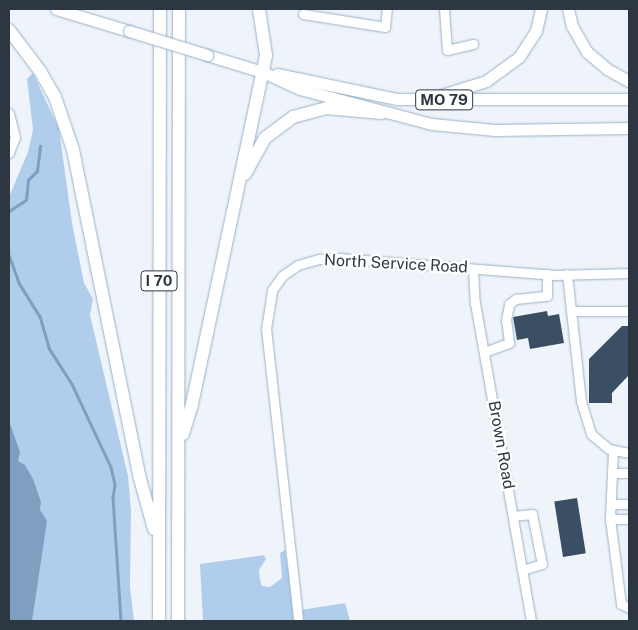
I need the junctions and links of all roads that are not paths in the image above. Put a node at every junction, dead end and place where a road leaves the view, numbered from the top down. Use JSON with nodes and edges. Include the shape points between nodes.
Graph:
{"nodes":[{"id":1,"x":56,"y":9,"type":"edge"},
{"id":2,"x":179,"y":9,"type":"edge"},
{"id":3,"x":259,"y":9,"type":"edge"},
{"id":4,"x":386,"y":9,"type":"edge"},
{"id":5,"x":444,"y":9,"type":"edge"},
{"id":6,"x":541,"y":9,"type":"edge"},
{"id":7,"x":568,"y":9,"type":"edge"},
{"id":8,"x":160,"y":11,"type":"edge"},
{"id":9,"x":303,"y":14,"type":"dead end"},
{"id":10,"x":9,"y":30,"type":"edge"},
{"id":11,"x":473,"y":44,"type":"dead end"},
{"id":12,"x":263,"y":72,"type":"junction"},
{"id":13,"x":629,"y":81,"type":"edge"},
{"id":14,"x":629,"y":99,"type":"edge"},
{"id":15,"x":425,"y":100,"type":"junction"},
{"id":16,"x":9,"y":113,"type":"edge"},
{"id":17,"x":382,"y":113,"type":"junction"},
{"id":18,"x":629,"y":128,"type":"edge"},
{"id":19,"x":570,"y":129,"type":"junction"},
{"id":20,"x":629,"y":134,"type":"edge"},
{"id":21,"x":9,"y":154,"type":"edge"},
{"id":22,"x":233,"y":202,"type":"junction"},
{"id":23,"x":473,"y":269,"type":"junction"},
{"id":24,"x":548,"y":274,"type":"junction"},
{"id":25,"x":567,"y":274,"type":"junction"},
{"id":26,"x":627,"y":274,"type":"edge"},
{"id":27,"x":571,"y":311,"type":"junction"},
{"id":28,"x":629,"y":311,"type":"edge"},
{"id":29,"x":484,"y":352,"type":"junction"},
{"id":30,"x":179,"y":446,"type":"junction"},
{"id":31,"x":613,"y":450,"type":"junction"},
{"id":32,"x":629,"y":453,"type":"edge"},
{"id":33,"x":612,"y":473,"type":"junction"},
{"id":34,"x":629,"y":473,"type":"edge"},
{"id":35,"x":610,"y":504,"type":"junction"},
{"id":36,"x":629,"y":504,"type":"edge"},
{"id":37,"x":513,"y":516,"type":"junction"},
{"id":38,"x":610,"y":519,"type":"junction"},
{"id":39,"x":629,"y":519,"type":"edge"},
{"id":40,"x":159,"y":546,"type":"junction"},
{"id":41,"x":522,"y":570,"type":"junction"},
{"id":42,"x":629,"y":608,"type":"edge"},
{"id":43,"x":298,"y":618,"type":"dead end"},
{"id":44,"x":159,"y":621,"type":"edge"},
{"id":45,"x":178,"y":621,"type":"edge"},
{"id":46,"x":531,"y":621,"type":"edge"}],
"edges":[{"from":1,"to":12,"type":"main road","number":"MO 79","bridge":true},
{"from":2,"to":30,"type":"highway","number":"I 70"},
{"from":3,"to":12,"type":"highway","via":[[266,45]]},
{"from":4,"to":9,"type":"street","via":[[385,27]]},
{"from":5,"to":11,"type":"street","via":[[447,50]]},
{"from":6,"to":15,"type":"main road","via":[[536,31],[514,62],[486,81]]},
{"from":7,"to":13,"type":"main road","via":[[572,26],[587,52],[606,69]]},
{"from":8,"to":40,"type":"highway","number":"I 70"},
{"from":10,"to":40,"type":"highway","via":[[55,97],[73,150],[139,474]]},
{"from":12,"to":15,"type":"main road","number":"MO 79","via":[[370,95]]},
{"from":12,"to":17,"type":"main road","number":"MO 79","via":[[300,90]]},
{"from":12,"to":22,"type":"highway"},
{"from":14,"to":15,"type":"main road","number":"MO 79"},
{"from":16,"to":21,"type":"street","via":[[15,137]]},
{"from":17,"to":19,"type":"main road","number":"MO 79","via":[[464,128]]},
{"from":17,"to":22,"type":"highway","via":[[326,108],[303,113],[284,122],[256,149]]},
{"from":18,"to":19,"type":"main road","number":"MO 79"},
{"from":19,"to":20,"type":"main road"},
{"from":22,"to":30,"type":"highway","via":[[192,404]]},
{"from":23,"to":24,"type":"street","name":"North Service Road"},
{"from":23,"to":29,"type":"street","name":"Brown Road","via":[[472,288]]},
{"from":23,"to":43,"type":"street","name":"North Service Road","via":[[319,259],[298,265],[282,276],[272,290],[266,329]]},
{"from":24,"to":25,"type":"street","name":"North Service Road"},
{"from":24,"to":29,"type":"street","via":[[547,296],[509,304],[506,320],[508,343]]},
{"from":25,"to":26,"type":"street","name":"North Service Road"},
{"from":25,"to":27,"type":"street"},
{"from":27,"to":28,"type":"street"},
{"from":27,"to":31,"type":"street","via":[[581,401],[590,434]]},
{"from":29,"to":37,"type":"street","name":"Brown Road"},
{"from":30,"to":45,"type":"highway","number":"I 70"},
{"from":31,"to":32,"type":"street"},
{"from":31,"to":33,"type":"street"},
{"from":33,"to":34,"type":"street"},
{"from":33,"to":35,"type":"street"},
{"from":35,"to":36,"type":"street"},
{"from":35,"to":38,"type":"street"},
{"from":37,"to":41,"type":"street","name":"Brown Road"},
{"from":37,"to":41,"type":"street","via":[[532,514],[542,564]]},
{"from":38,"to":39,"type":"street"},
{"from":38,"to":42,"type":"street","via":[[621,604]]},
{"from":40,"to":44,"type":"highway","number":"I 70"},
{"from":41,"to":46,"type":"street","name":"Brown Road"}]}
